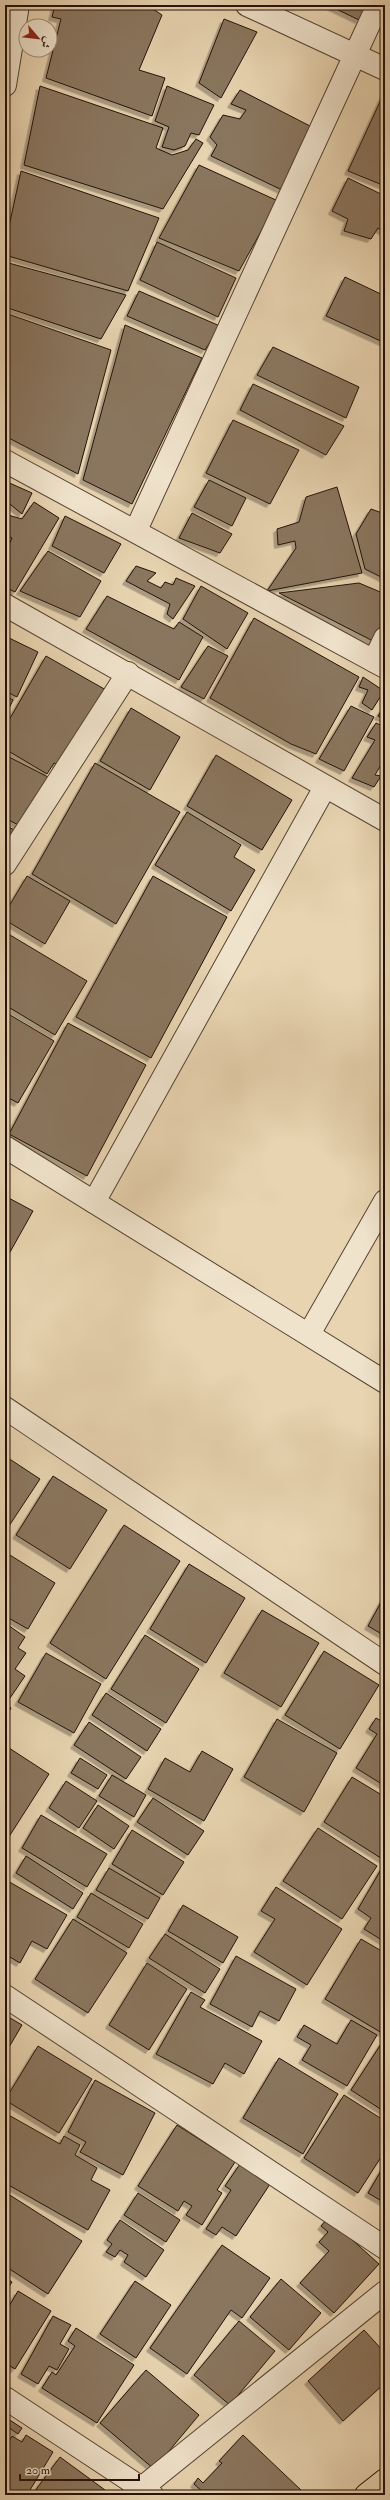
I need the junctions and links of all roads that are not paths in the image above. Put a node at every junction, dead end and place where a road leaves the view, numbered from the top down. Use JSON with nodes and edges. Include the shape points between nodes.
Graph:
{"nodes":[{"id":1,"x":18,"y":5,"type":"edge"},
{"id":2,"x":247,"y":5,"type":"edge"},
{"id":3,"x":378,"y":5,"type":"edge"},
{"id":4,"x":354,"y":55,"type":"junction"},
{"id":5,"x":385,"y":69,"type":"edge"},
{"id":6,"x":5,"y":85,"type":"edge"},
{"id":7,"x":5,"y":461,"type":"edge"},
{"id":8,"x":136,"y":530,"type":"junction"},
{"id":9,"x":5,"y":605,"type":"edge"},
{"id":10,"x":385,"y":638,"type":"edge"},
{"id":11,"x":379,"y":664,"type":"edge"},
{"id":12,"x":128,"y":673,"type":"junction"},
{"id":13,"x":325,"y":787,"type":"junction"},
{"id":14,"x":385,"y":820,"type":"edge"},
{"id":15,"x":5,"y":864,"type":"edge"},
{"id":16,"x":5,"y":1147,"type":"edge"},
{"id":17,"x":385,"y":1201,"type":"edge"},
{"id":18,"x":94,"y":1202,"type":"junction"},
{"id":19,"x":309,"y":1334,"type":"junction"},
{"id":20,"x":385,"y":1382,"type":"edge"},
{"id":21,"x":5,"y":1408,"type":"edge"},
{"id":22,"x":385,"y":1664,"type":"edge"},
{"id":23,"x":5,"y":1996,"type":"edge"},
{"id":24,"x":385,"y":2248,"type":"edge"},
{"id":25,"x":385,"y":2292,"type":"edge"},
{"id":26,"x":5,"y":2398,"type":"edge"},
{"id":27,"x":385,"y":2480,"type":"edge"},
{"id":28,"x":142,"y":2493,"type":"edge"},
{"id":29,"x":366,"y":2495,"type":"edge"}],
"edges":[{"from":1,"to":6,"type":"street"},
{"from":2,"to":4,"type":"street"},
{"from":3,"to":4,"type":"street"},
{"from":4,"to":5,"type":"street"},
{"from":4,"to":8,"type":"street"},
{"from":7,"to":8,"type":"street"},
{"from":8,"to":11,"type":"street"},
{"from":9,"to":12,"type":"street"},
{"from":10,"to":11,"type":"street"},
{"from":12,"to":13,"type":"street"},
{"from":12,"to":15,"type":"street"},
{"from":13,"to":14,"type":"street"},
{"from":13,"to":18,"type":"street"},
{"from":16,"to":18,"type":"street"},
{"from":17,"to":19,"type":"street"},
{"from":18,"to":19,"type":"street"},
{"from":19,"to":20,"type":"street"},
{"from":21,"to":22,"type":"street"},
{"from":23,"to":24,"type":"street"},
{"from":25,"to":28,"type":"street"},
{"from":26,"to":28,"type":"street"},
{"from":27,"to":29,"type":"main road"}]}
